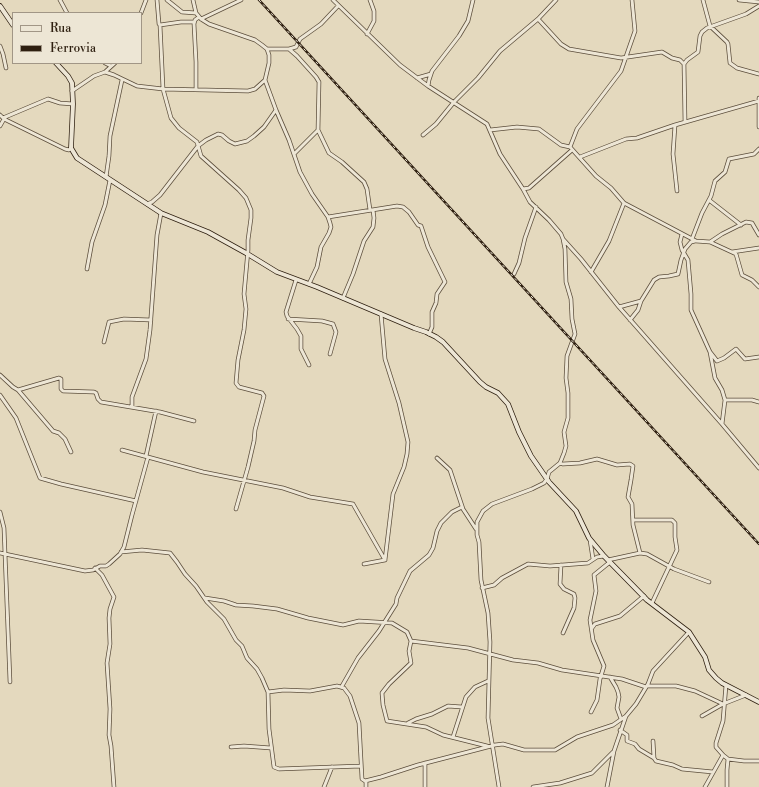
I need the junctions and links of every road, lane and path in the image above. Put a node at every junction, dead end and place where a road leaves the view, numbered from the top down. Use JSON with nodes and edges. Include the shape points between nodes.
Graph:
{"nodes":[{"id":1,"x":60,"y":0,"type":"edge"},
{"id":2,"x":146,"y":0,"type":"edge"},
{"id":3,"x":157,"y":0,"type":"edge"},
{"id":4,"x":167,"y":0,"type":"edge"},
{"id":5,"x":193,"y":0,"type":"edge"},
{"id":6,"x":240,"y":0,"type":"edge"},
{"id":7,"x":333,"y":0,"type":"edge"},
{"id":8,"x":370,"y":0,"type":"edge"},
{"id":9,"x":473,"y":0,"type":"edge"},
{"id":10,"x":556,"y":0,"type":"edge"},
{"id":11,"x":632,"y":0,"type":"edge"},
{"id":12,"x":703,"y":0,"type":"edge"},
{"id":13,"x":739,"y":0,"type":"edge"},
{"id":14,"x":759,"y":2,"type":"edge"},
{"id":15,"x":0,"y":6,"type":"edge"},
{"id":16,"x":338,"y":6,"type":"junction"},
{"id":17,"x":759,"y":6,"type":"edge"},
{"id":18,"x":66,"y":12,"type":"edge"},
{"id":19,"x":141,"y":12,"type":"edge"},
{"id":20,"x":196,"y":13,"type":"junction"},
{"id":21,"x":200,"y":18,"type":"junction"},
{"id":22,"x":538,"y":20,"type":"junction"},
{"id":23,"x":194,"y":22,"type":"junction"},
{"id":24,"x":12,"y":24,"type":"edge"},
{"id":25,"x":160,"y":25,"type":"junction"},
{"id":26,"x":710,"y":26,"type":"junction"},
{"id":27,"x":367,"y":34,"type":"junction"},
{"id":28,"x":0,"y":46,"type":"edge"},
{"id":29,"x":267,"y":49,"type":"junction"},
{"id":30,"x":289,"y":49,"type":"junction"},
{"id":31,"x":627,"y":57,"type":"junction"},
{"id":32,"x":58,"y":64,"type":"edge"},
{"id":33,"x":106,"y":64,"type":"edge"},
{"id":34,"x":114,"y":64,"type":"edge"},
{"id":35,"x":684,"y":64,"type":"junction"},
{"id":36,"x":111,"y":67,"type":"junction"},
{"id":37,"x":6,"y":68,"type":"dead end"},
{"id":38,"x":105,"y":72,"type":"junction"},
{"id":39,"x":431,"y":74,"type":"junction"},
{"id":40,"x":759,"y":74,"type":"edge"},
{"id":41,"x":118,"y":77,"type":"junction"},
{"id":42,"x":417,"y":78,"type":"junction"},
{"id":43,"x":122,"y":80,"type":"junction"},
{"id":44,"x":265,"y":80,"type":"junction"},
{"id":45,"x":428,"y":86,"type":"junction"},
{"id":46,"x":163,"y":89,"type":"junction"},
{"id":47,"x":196,"y":89,"type":"junction"},
{"id":48,"x":72,"y":91,"type":"junction"},
{"id":49,"x":759,"y":98,"type":"edge"},
{"id":50,"x":759,"y":101,"type":"edge"},
{"id":51,"x":454,"y":102,"type":"junction"},
{"id":52,"x":73,"y":104,"type":"junction"},
{"id":53,"x":276,"y":110,"type":"junction"},
{"id":54,"x":2,"y":118,"type":"edge"},
{"id":55,"x":685,"y":122,"type":"junction"},
{"id":56,"x":675,"y":125,"type":"junction"},
{"id":57,"x":0,"y":126,"type":"edge"},
{"id":58,"x":759,"y":127,"type":"edge"},
{"id":59,"x":318,"y":130,"type":"junction"},
{"id":60,"x":490,"y":130,"type":"junction"},
{"id":61,"x":423,"y":135,"type":"dead end"},
{"id":62,"x":198,"y":146,"type":"junction"},
{"id":63,"x":71,"y":148,"type":"junction"},
{"id":64,"x":571,"y":149,"type":"junction"},
{"id":65,"x":759,"y":150,"type":"edge"},
{"id":66,"x":294,"y":154,"type":"junction"},
{"id":67,"x":580,"y":157,"type":"junction"},
{"id":68,"x":106,"y":177,"type":"junction"},
{"id":69,"x":110,"y":180,"type":"junction"},
{"id":70,"x":529,"y":188,"type":"junction"},
{"id":71,"x":523,"y":189,"type":"junction"},
{"id":72,"x":677,"y":191,"type":"dead end"},
{"id":73,"x":527,"y":197,"type":"junction"},
{"id":74,"x":709,"y":200,"type":"junction"},
{"id":75,"x":624,"y":203,"type":"junction"},
{"id":76,"x":147,"y":204,"type":"junction"},
{"id":77,"x":536,"y":208,"type":"junction"},
{"id":78,"x":372,"y":210,"type":"junction"},
{"id":79,"x":161,"y":213,"type":"junction"},
{"id":80,"x":328,"y":216,"type":"junction"},
{"id":81,"x":741,"y":225,"type":"junction"},
{"id":82,"x":682,"y":234,"type":"junction"},
{"id":83,"x":759,"y":235,"type":"edge"},
{"id":84,"x":563,"y":239,"type":"junction"},
{"id":85,"x":692,"y":239,"type":"junction"},
{"id":86,"x":696,"y":241,"type":"junction"},
{"id":87,"x":710,"y":242,"type":"junction"},
{"id":88,"x":759,"y":248,"type":"edge"},
{"id":89,"x":732,"y":252,"type":"junction"},
{"id":90,"x":684,"y":253,"type":"junction"},
{"id":91,"x":248,"y":254,"type":"junction"},
{"id":92,"x":87,"y":268,"type":"dead end"},
{"id":93,"x":590,"y":272,"type":"junction"},
{"id":94,"x":514,"y":274,"type":"dead end"},
{"id":95,"x":296,"y":280,"type":"junction"},
{"id":96,"x":309,"y":284,"type":"junction"},
{"id":97,"x":759,"y":287,"type":"edge"},
{"id":98,"x":343,"y":298,"type":"junction"},
{"id":99,"x":641,"y":300,"type":"junction"},
{"id":100,"x":619,"y":307,"type":"junction"},
{"id":101,"x":380,"y":314,"type":"junction"},
{"id":102,"x":288,"y":319,"type":"junction"},
{"id":103,"x":151,"y":320,"type":"junction"},
{"id":104,"x":630,"y":320,"type":"junction"},
{"id":105,"x":429,"y":334,"type":"junction"},
{"id":106,"x":104,"y":342,"type":"dead end"},
{"id":107,"x":710,"y":352,"type":"junction"},
{"id":108,"x":330,"y":354,"type":"dead end"},
{"id":109,"x":759,"y":357,"type":"edge"},
{"id":110,"x":309,"y":365,"type":"dead end"},
{"id":111,"x":0,"y":375,"type":"edge"},
{"id":112,"x":18,"y":390,"type":"junction"},
{"id":113,"x":0,"y":395,"type":"edge"},
{"id":114,"x":726,"y":400,"type":"junction"},
{"id":115,"x":759,"y":402,"type":"edge"},
{"id":116,"x":132,"y":407,"type":"junction"},
{"id":117,"x":156,"y":411,"type":"junction"},
{"id":118,"x":194,"y":421,"type":"dead end"},
{"id":119,"x":722,"y":424,"type":"junction"},
{"id":120,"x":122,"y":450,"type":"dead end"},
{"id":121,"x":71,"y":452,"type":"dead end"},
{"id":122,"x":147,"y":456,"type":"junction"},
{"id":123,"x":437,"y":458,"type":"dead end"},
{"id":124,"x":560,"y":462,"type":"junction"},
{"id":125,"x":759,"y":468,"type":"edge"},
{"id":126,"x":547,"y":479,"type":"junction"},
{"id":127,"x":244,"y":481,"type":"junction"},
{"id":128,"x":136,"y":501,"type":"junction"},
{"id":129,"x":462,"y":507,"type":"junction"},
{"id":130,"x":236,"y":509,"type":"dead end"},
{"id":131,"x":0,"y":512,"type":"edge"},
{"id":132,"x":633,"y":520,"type":"junction"},
{"id":133,"x":476,"y":529,"type":"junction"},
{"id":134,"x":589,"y":538,"type":"junction"},
{"id":135,"x":121,"y":552,"type":"junction"},
{"id":136,"x":0,"y":553,"type":"edge"},
{"id":137,"x":4,"y":553,"type":"junction"},
{"id":138,"x":640,"y":553,"type":"junction"},
{"id":139,"x":604,"y":556,"type":"junction"},
{"id":140,"x":593,"y":559,"type":"junction"},
{"id":141,"x":385,"y":560,"type":"junction"},
{"id":142,"x":609,"y":561,"type":"junction"},
{"id":143,"x":364,"y":564,"type":"dead end"},
{"id":144,"x":561,"y":565,"type":"junction"},
{"id":145,"x":668,"y":566,"type":"junction"},
{"id":146,"x":95,"y":568,"type":"junction"},
{"id":147,"x":709,"y":582,"type":"dead end"},
{"id":148,"x":482,"y":588,"type":"junction"},
{"id":149,"x":644,"y":596,"type":"junction"},
{"id":150,"x":205,"y":598,"type":"junction"},
{"id":151,"x":652,"y":603,"type":"junction"},
{"id":152,"x":385,"y":622,"type":"junction"},
{"id":153,"x":592,"y":628,"type":"junction"},
{"id":154,"x":689,"y":632,"type":"junction"},
{"id":155,"x":563,"y":633,"type":"dead end"},
{"id":156,"x":411,"y":641,"type":"junction"},
{"id":157,"x":489,"y":654,"type":"junction"},
{"id":158,"x":601,"y":676,"type":"junction"},
{"id":159,"x":610,"y":677,"type":"junction"},
{"id":160,"x":488,"y":681,"type":"junction"},
{"id":161,"x":10,"y":682,"type":"dead end"},
{"id":162,"x":726,"y":685,"type":"junction"},
{"id":163,"x":342,"y":686,"type":"junction"},
{"id":164,"x":646,"y":686,"type":"junction"},
{"id":165,"x":268,"y":692,"type":"junction"},
{"id":166,"x":746,"y":695,"type":"junction"},
{"id":167,"x":759,"y":702,"type":"edge"},
{"id":168,"x":724,"y":703,"type":"junction"},
{"id":169,"x":462,"y":707,"type":"junction"},
{"id":170,"x":590,"y":712,"type":"dead end"},
{"id":171,"x":626,"y":716,"type":"junction"},
{"id":172,"x":702,"y":716,"type":"dead end"},
{"id":173,"x":621,"y":719,"type":"junction"},
{"id":174,"x":407,"y":724,"type":"junction"},
{"id":175,"x":620,"y":730,"type":"junction"},
{"id":176,"x":453,"y":737,"type":"junction"},
{"id":177,"x":653,"y":741,"type":"dead end"},
{"id":178,"x":490,"y":746,"type":"junction"},
{"id":179,"x":231,"y":747,"type":"dead end"},
{"id":180,"x":271,"y":748,"type":"junction"},
{"id":181,"x":614,"y":750,"type":"junction"},
{"id":182,"x":723,"y":755,"type":"junction"},
{"id":183,"x":654,"y":758,"type":"junction"},
{"id":184,"x":728,"y":759,"type":"junction"},
{"id":185,"x":759,"y":761,"type":"edge"},
{"id":186,"x":425,"y":763,"type":"junction"},
{"id":187,"x":361,"y":766,"type":"junction"},
{"id":188,"x":332,"y":767,"type":"junction"},
{"id":189,"x":713,"y":772,"type":"junction"},
{"id":190,"x":366,"y":781,"type":"junction"},
{"id":191,"x":114,"y":787,"type":"edge"},
{"id":192,"x":324,"y":787,"type":"edge"},
{"id":193,"x":366,"y":787,"type":"edge"},
{"id":194,"x":425,"y":787,"type":"edge"},
{"id":195,"x":499,"y":787,"type":"edge"},
{"id":196,"x":533,"y":787,"type":"edge"},
{"id":197,"x":607,"y":787,"type":"edge"},
{"id":198,"x":705,"y":787,"type":"edge"},
{"id":199,"x":727,"y":787,"type":"edge"}],
"edges":[{"from":1,"to":18,"type":"street"},
{"from":2,"to":19,"type":"street"},
{"from":3,"to":25,"type":"street"},
{"from":4,"to":20,"type":"street","via":[[182,12]]},
{"from":5,"to":20,"type":"street"},
{"from":6,"to":21,"type":"street"},
{"from":7,"to":16,"type":"street"},
{"from":8,"to":27,"type":"street","via":[[374,21]]},
{"from":9,"to":39,"type":"street","via":[[468,21]]},
{"from":10,"to":22,"type":"street"},
{"from":11,"to":31,"type":"street","via":[[635,31]]},
{"from":12,"to":26,"type":"street"},
{"from":13,"to":14,"type":"street"},
{"from":15,"to":24,"type":"street"},
{"from":16,"to":27,"type":"street"},
{"from":16,"to":30,"type":"street","via":[[321,24],[300,39],[296,47]]},
{"from":17,"to":26,"type":"street","via":[[746,14]]},
{"from":20,"to":21,"type":"street"},
{"from":21,"to":23,"type":"street"},
{"from":21,"to":29,"type":"street","via":[[209,24],[255,40]]},
{"from":22,"to":31,"type":"street","via":[[565,48]]},
{"from":22,"to":51,"type":"street","via":[[500,51]]},
{"from":23,"to":25,"type":"street"},
{"from":23,"to":47,"type":"street"},
{"from":25,"to":46,"type":"street"},
{"from":26,"to":35,"type":"street","via":[[704,29],[700,36],[697,54]]},
{"from":26,"to":40,"type":"street","via":[[727,42],[732,65]]},
{"from":27,"to":42,"type":"street"},
{"from":28,"to":37,"type":"street"},
{"from":29,"to":30,"type":"street"},
{"from":29,"to":44,"type":"street","via":[[269,63]]},
{"from":30,"to":59,"type":"street","via":[[318,82]]},
{"from":31,"to":35,"type":"street","via":[[662,52]]},
{"from":31,"to":64,"type":"street","via":[[618,75],[577,129]]},
{"from":32,"to":48,"type":"street","via":[[70,79]]},
{"from":33,"to":36,"type":"street"},
{"from":34,"to":36,"type":"street"},
{"from":35,"to":55,"type":"street"},
{"from":36,"to":38,"type":"street"},
{"from":36,"to":41,"type":"street"},
{"from":38,"to":41,"type":"street"},
{"from":38,"to":48,"type":"street","via":[[94,76]]},
{"from":39,"to":42,"type":"street"},
{"from":39,"to":45,"type":"street"},
{"from":41,"to":43,"type":"street"},
{"from":42,"to":45,"type":"street"},
{"from":43,"to":46,"type":"street","via":[[136,86]]},
{"from":43,"to":68,"type":"street","via":[[110,136]]},
{"from":44,"to":47,"type":"street","via":[[255,89],[248,91]]},
{"from":44,"to":53,"type":"street"},
{"from":45,"to":51,"type":"street"},
{"from":46,"to":47,"type":"street"},
{"from":46,"to":62,"type":"street","via":[[174,122]]},
{"from":48,"to":52,"type":"street"},
{"from":49,"to":50,"type":"street"},
{"from":50,"to":55,"type":"street"},
{"from":50,"to":58,"type":"street"},
{"from":51,"to":60,"type":"street","via":[[487,124]]},
{"from":51,"to":61,"type":"street"},
{"from":52,"to":54,"type":"street","via":[[48,99]]},
{"from":52,"to":63,"type":"street"},
{"from":53,"to":62,"type":"street","via":[[264,127],[247,141],[235,144],[218,134]]},
{"from":53,"to":66,"type":"street"},
{"from":54,"to":57,"type":"street"},
{"from":54,"to":63,"type":"street","via":[[65,149]]},
{"from":55,"to":56,"type":"street"},
{"from":56,"to":67,"type":"street","via":[[626,139]]},
{"from":56,"to":72,"type":"street","via":[[673,148]]},
{"from":59,"to":66,"type":"street"},
{"from":59,"to":78,"type":"street","via":[[329,153],[364,182]]},
{"from":60,"to":64,"type":"street","via":[[537,128]]},
{"from":60,"to":71,"type":"street","via":[[500,154]]},
{"from":62,"to":76,"type":"street","via":[[160,195]]},
{"from":62,"to":91,"type":"street","via":[[201,156],[232,183],[249,204],[251,218]]},
{"from":63,"to":68,"type":"street","via":[[77,158]]},
{"from":64,"to":67,"type":"street"},
{"from":64,"to":70,"type":"street"},
{"from":65,"to":74,"type":"street","via":[[754,154],[729,159],[725,172],[715,180]]},
{"from":66,"to":80,"type":"street","via":[[309,189]]},
{"from":67,"to":75,"type":"street"},
{"from":68,"to":69,"type":"street"},
{"from":69,"to":76,"type":"street"},
{"from":69,"to":92,"type":"street"},
{"from":70,"to":71,"type":"street"},
{"from":70,"to":73,"type":"street"},
{"from":71,"to":73,"type":"street"},
{"from":73,"to":77,"type":"street"},
{"from":74,"to":81,"type":"street"},
{"from":74,"to":85,"type":"street"},
{"from":75,"to":82,"type":"street"},
{"from":75,"to":93,"type":"street","via":[[609,241]]},
{"from":76,"to":79,"type":"street"},
{"from":77,"to":84,"type":"street"},
{"from":77,"to":94,"type":"street"},
{"from":78,"to":80,"type":"street"},
{"from":78,"to":98,"type":"street","via":[[373,227],[364,241]]},
{"from":78,"to":105,"type":"street","via":[[403,207],[421,226],[445,282],[437,294]]},
{"from":79,"to":91,"type":"street","via":[[202,229]]},
{"from":79,"to":103,"type":"street"},
{"from":80,"to":96,"type":"street","via":[[330,227]]},
{"from":81,"to":83,"type":"street","via":[[746,222],[752,223]]},
{"from":81,"to":87,"type":"street"},
{"from":82,"to":85,"type":"street"},
{"from":82,"to":90,"type":"street","via":[[680,242]]},
{"from":84,"to":93,"type":"street"},
{"from":84,"to":124,"type":"street","via":[[566,282],[571,299],[575,334],[567,356],[568,418],[564,432],[566,446]]},
{"from":85,"to":86,"type":"street"},
{"from":86,"to":87,"type":"street"},
{"from":86,"to":90,"type":"street","via":[[689,244]]},
{"from":87,"to":89,"type":"street"},
{"from":88,"to":89,"type":"street"},
{"from":89,"to":97,"type":"street","via":[[737,255],[742,275]]},
{"from":90,"to":99,"type":"street","via":[[678,274],[657,277]]},
{"from":90,"to":107,"type":"street","via":[[688,260],[691,310]]},
{"from":91,"to":95,"type":"street","via":[[277,272]]},
{"from":91,"to":127,"type":"street","via":[[244,294],[246,309],[236,383],[239,387],[262,393],[264,396]]},
{"from":93,"to":100,"type":"street"},
{"from":95,"to":96,"type":"street"},
{"from":95,"to":102,"type":"street","via":[[286,312]]},
{"from":96,"to":98,"type":"street"},
{"from":98,"to":101,"type":"street"},
{"from":99,"to":100,"type":"street"},
{"from":99,"to":104,"type":"street","via":[[638,310]]},
{"from":100,"to":104,"type":"street"},
{"from":101,"to":105,"type":"street"},
{"from":101,"to":141,"type":"street","via":[[385,359],[400,403],[408,442],[404,467],[393,494]]},
{"from":102,"to":108,"type":"street","via":[[333,324],[336,332]]},
{"from":102,"to":110,"type":"street","via":[[301,336],[301,349]]},
{"from":103,"to":106,"type":"street","via":[[124,319],[109,322]]},
{"from":103,"to":116,"type":"street","via":[[146,359],[132,397]]},
{"from":104,"to":119,"type":"street"},
{"from":105,"to":126,"type":"street","via":[[443,342],[480,382],[504,398],[531,456]]},
{"from":107,"to":109,"type":"street","via":[[717,361],[736,349],[745,359]]},
{"from":107,"to":114,"type":"street","via":[[715,378]]},
{"from":111,"to":112,"type":"street"},
{"from":112,"to":116,"type":"street","via":[[59,378],[63,391],[94,392],[101,402]]},
{"from":112,"to":121,"type":"street","via":[[53,431],[62,436]]},
{"from":113,"to":128,"type":"street","via":[[16,418],[40,478]]},
{"from":114,"to":115,"type":"street"},
{"from":114,"to":119,"type":"street"},
{"from":116,"to":117,"type":"street"},
{"from":117,"to":118,"type":"street"},
{"from":117,"to":122,"type":"street"},
{"from":119,"to":125,"type":"street"},
{"from":120,"to":122,"type":"street"},
{"from":122,"to":127,"type":"street"},
{"from":122,"to":128,"type":"street"},
{"from":123,"to":129,"type":"street","via":[[450,470]]},
{"from":124,"to":126,"type":"street","via":[[549,472]]},
{"from":124,"to":132,"type":"street","via":[[580,463],[597,459],[616,465],[632,465],[628,498],[632,504]]},
{"from":126,"to":133,"type":"street","via":[[535,488],[492,504],[483,511]]},
{"from":126,"to":134,"type":"street","via":[[576,511]]},
{"from":127,"to":130,"type":"street"},
{"from":127,"to":141,"type":"street","via":[[283,488],[310,497],[353,504]]},
{"from":128,"to":135,"type":"street"},
{"from":129,"to":133,"type":"street"},
{"from":129,"to":152,"type":"street","via":[[441,522],[431,552],[410,571]]},
{"from":131,"to":137,"type":"street","via":[[4,528]]},
{"from":132,"to":138,"type":"street"},
{"from":132,"to":145,"type":"street","via":[[675,521],[677,550]]},
{"from":133,"to":148,"type":"street"},
{"from":134,"to":139,"type":"street"},
{"from":134,"to":140,"type":"street"},
{"from":135,"to":146,"type":"street","via":[[109,564]]},
{"from":135,"to":150,"type":"street","via":[[142,550],[170,553]]},
{"from":136,"to":137,"type":"street"},
{"from":137,"to":146,"type":"street","via":[[85,571]]},
{"from":137,"to":161,"type":"street"},
{"from":138,"to":142,"type":"street"},
{"from":138,"to":145,"type":"street","via":[[651,555]]},
{"from":139,"to":140,"type":"street"},
{"from":139,"to":142,"type":"street"},
{"from":140,"to":144,"type":"street","via":[[588,563]]},
{"from":141,"to":143,"type":"street"},
{"from":142,"to":149,"type":"street"},
{"from":142,"to":153,"type":"street","via":[[594,575],[596,591],[590,617]]},
{"from":144,"to":148,"type":"street","via":[[528,564],[494,585]]},
{"from":144,"to":155,"type":"street","via":[[561,586],[572,592],[575,598],[574,608]]},
{"from":145,"to":147,"type":"street"},
{"from":145,"to":151,"type":"street"},
{"from":146,"to":191,"type":"street","via":[[102,575],[114,597],[109,618],[110,644],[107,664],[109,735]]},
{"from":148,"to":157,"type":"street","via":[[488,613]]},
{"from":149,"to":151,"type":"street"},
{"from":149,"to":153,"type":"street","via":[[620,616],[595,624]]},
{"from":150,"to":152,"type":"street","via":[[236,605],[277,609],[343,625],[359,621]]},
{"from":150,"to":165,"type":"street","via":[[224,619],[247,658],[257,669]]},
{"from":151,"to":154,"type":"street"},
{"from":152,"to":156,"type":"street","via":[[407,632]]},
{"from":152,"to":163,"type":"street","via":[[358,658]]},
{"from":153,"to":158,"type":"street","via":[[593,640],[604,666]]},
{"from":154,"to":162,"type":"street","via":[[705,657],[712,674]]},
{"from":154,"to":164,"type":"street","via":[[653,671]]},
{"from":156,"to":157,"type":"street","via":[[468,648]]},
{"from":156,"to":174,"type":"street","via":[[411,663],[389,684],[382,696],[388,722]]},
{"from":157,"to":158,"type":"street"},
{"from":157,"to":160,"type":"street"},
{"from":158,"to":159,"type":"street"},
{"from":158,"to":170,"type":"street","via":[[597,700]]},
{"from":159,"to":164,"type":"street"},
{"from":159,"to":173,"type":"street","via":[[618,692],[617,708]]},
{"from":160,"to":169,"type":"street","via":[[472,689]]},
{"from":160,"to":178,"type":"street"},
{"from":162,"to":166,"type":"street"},
{"from":162,"to":168,"type":"street"},
{"from":163,"to":165,"type":"street","via":[[310,691]]},
{"from":163,"to":187,"type":"street","via":[[350,696],[359,722]]},
{"from":164,"to":168,"type":"street","via":[[676,686]]},
{"from":164,"to":171,"type":"street"},
{"from":165,"to":180,"type":"street"},
{"from":166,"to":167,"type":"street"},
{"from":166,"to":168,"type":"street"},
{"from":168,"to":172,"type":"street"},
{"from":168,"to":182,"type":"street","via":[[716,743]]},
{"from":169,"to":174,"type":"street","via":[[448,706]]},
{"from":169,"to":176,"type":"street"},
{"from":171,"to":173,"type":"street"},
{"from":171,"to":175,"type":"street"},
{"from":173,"to":178,"type":"street","via":[[613,725],[577,737],[552,751],[520,750],[503,744]]},
{"from":174,"to":176,"type":"street","via":[[426,727]]},
{"from":175,"to":181,"type":"street"},
{"from":175,"to":183,"type":"street","via":[[627,735],[627,740]]},
{"from":176,"to":178,"type":"street"},
{"from":177,"to":183,"type":"street"},
{"from":178,"to":186,"type":"street"},
{"from":178,"to":195,"type":"street"},
{"from":179,"to":180,"type":"street"},
{"from":180,"to":188,"type":"street","via":[[275,768]]},
{"from":181,"to":196,"type":"street","via":[[592,773],[560,783]]},
{"from":181,"to":197,"type":"street"},
{"from":182,"to":184,"type":"street"},
{"from":182,"to":189,"type":"street"},
{"from":183,"to":189,"type":"street","via":[[661,763],[673,764],[682,769]]},
{"from":184,"to":185,"type":"street"},
{"from":184,"to":199,"type":"street"},
{"from":186,"to":190,"type":"street"},
{"from":186,"to":194,"type":"street"},
{"from":187,"to":188,"type":"street"},
{"from":187,"to":190,"type":"street","via":[[362,779]]},
{"from":188,"to":192,"type":"street"},
{"from":189,"to":198,"type":"street"},
{"from":190,"to":193,"type":"street"}]}
